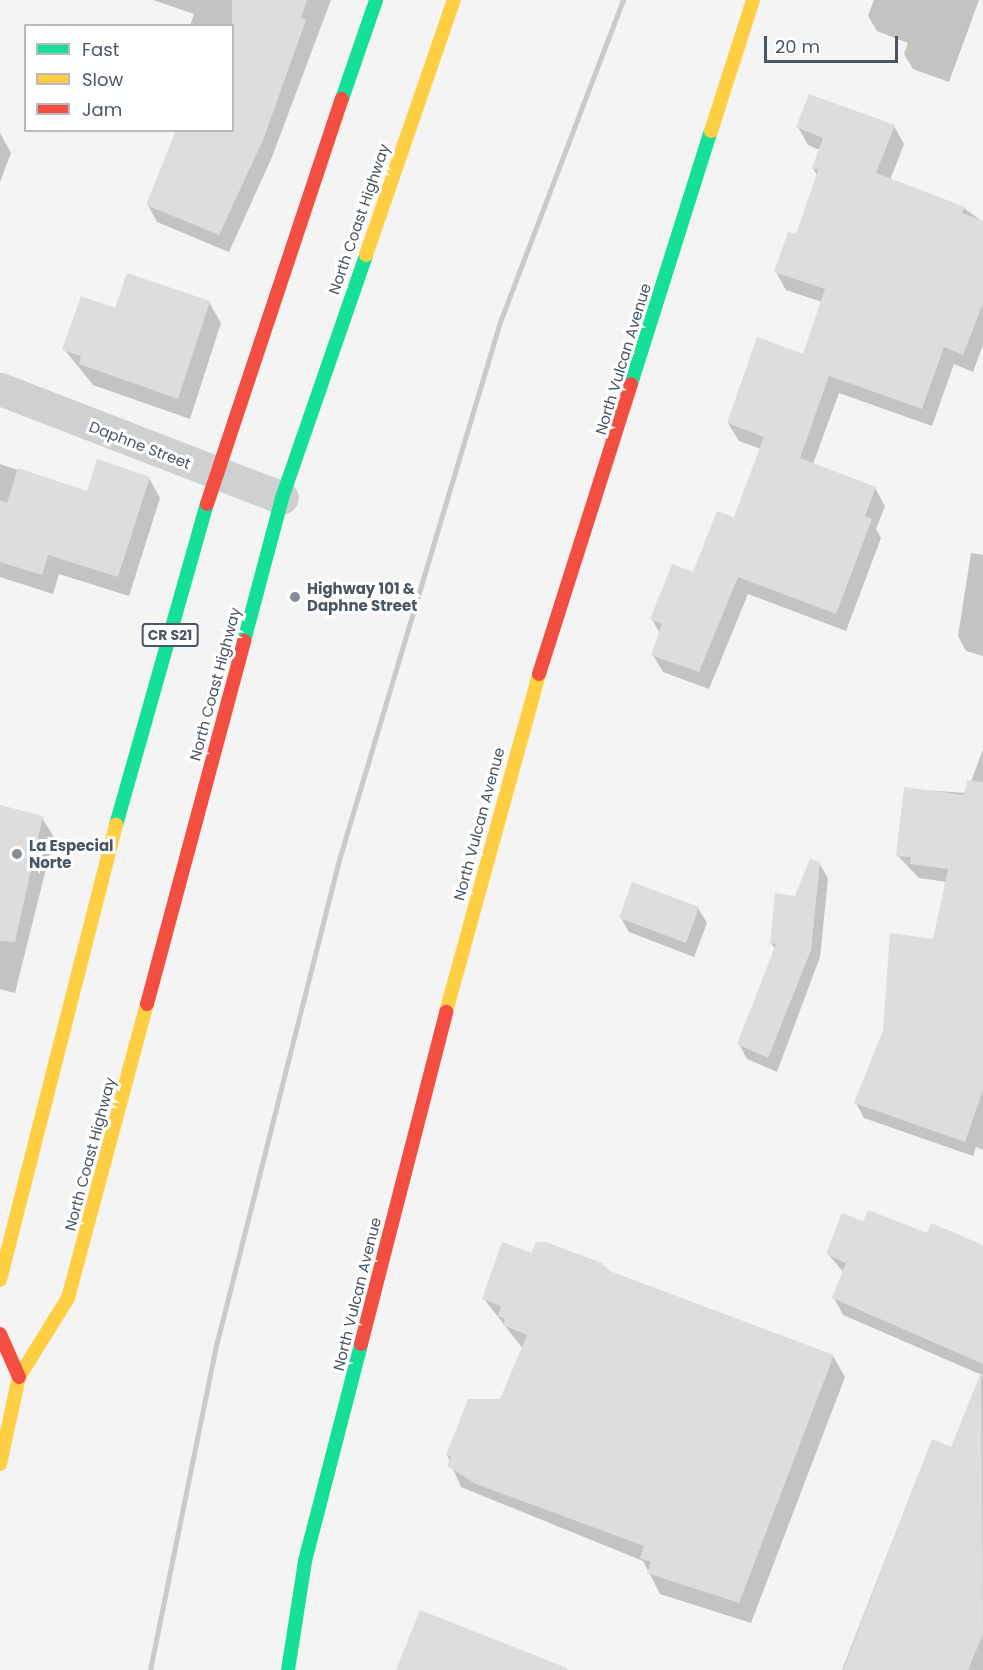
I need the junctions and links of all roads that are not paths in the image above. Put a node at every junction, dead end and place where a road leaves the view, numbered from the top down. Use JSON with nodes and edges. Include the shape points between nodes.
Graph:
{"nodes":[{"id":1,"x":376,"y":0,"type":"edge"},
{"id":2,"x":454,"y":0,"type":"edge"},
{"id":3,"x":753,"y":0,"type":"edge"},
{"id":4,"x":0,"y":389,"type":"edge"},
{"id":5,"x":216,"y":474,"type":"junction"},
{"id":6,"x":282,"y":498,"type":"junction"},
{"id":7,"x":0,"y":1280,"type":"edge"},
{"id":8,"x":0,"y":1334,"type":"edge"},
{"id":9,"x":10,"y":1375,"type":"edge"},
{"id":10,"x":0,"y":1464,"type":"edge"},
{"id":11,"x":288,"y":1670,"type":"edge"}],
"edges":[{"from":1,"to":5,"type":"main road","number":"CR S21"},
{"from":2,"to":6,"type":"main road","name":"North Coast Highway"},
{"from":3,"to":11,"type":"main road","name":"North Vulcan Avenue","via":[[512,757],[305,1561]]},
{"from":4,"to":5,"type":"street","name":"Daphne Street"},
{"from":5,"to":6,"type":"street","name":"Daphne Street"},
{"from":5,"to":7,"type":"main road","number":"CR S21","via":[[81,946]]},
{"from":6,"to":9,"type":"main road","name":"North Coast Highway","via":[[68,1298]]},
{"from":8,"to":9,"type":"main road"},
{"from":9,"to":10,"type":"main road","name":"North Coast Highway"}]}
